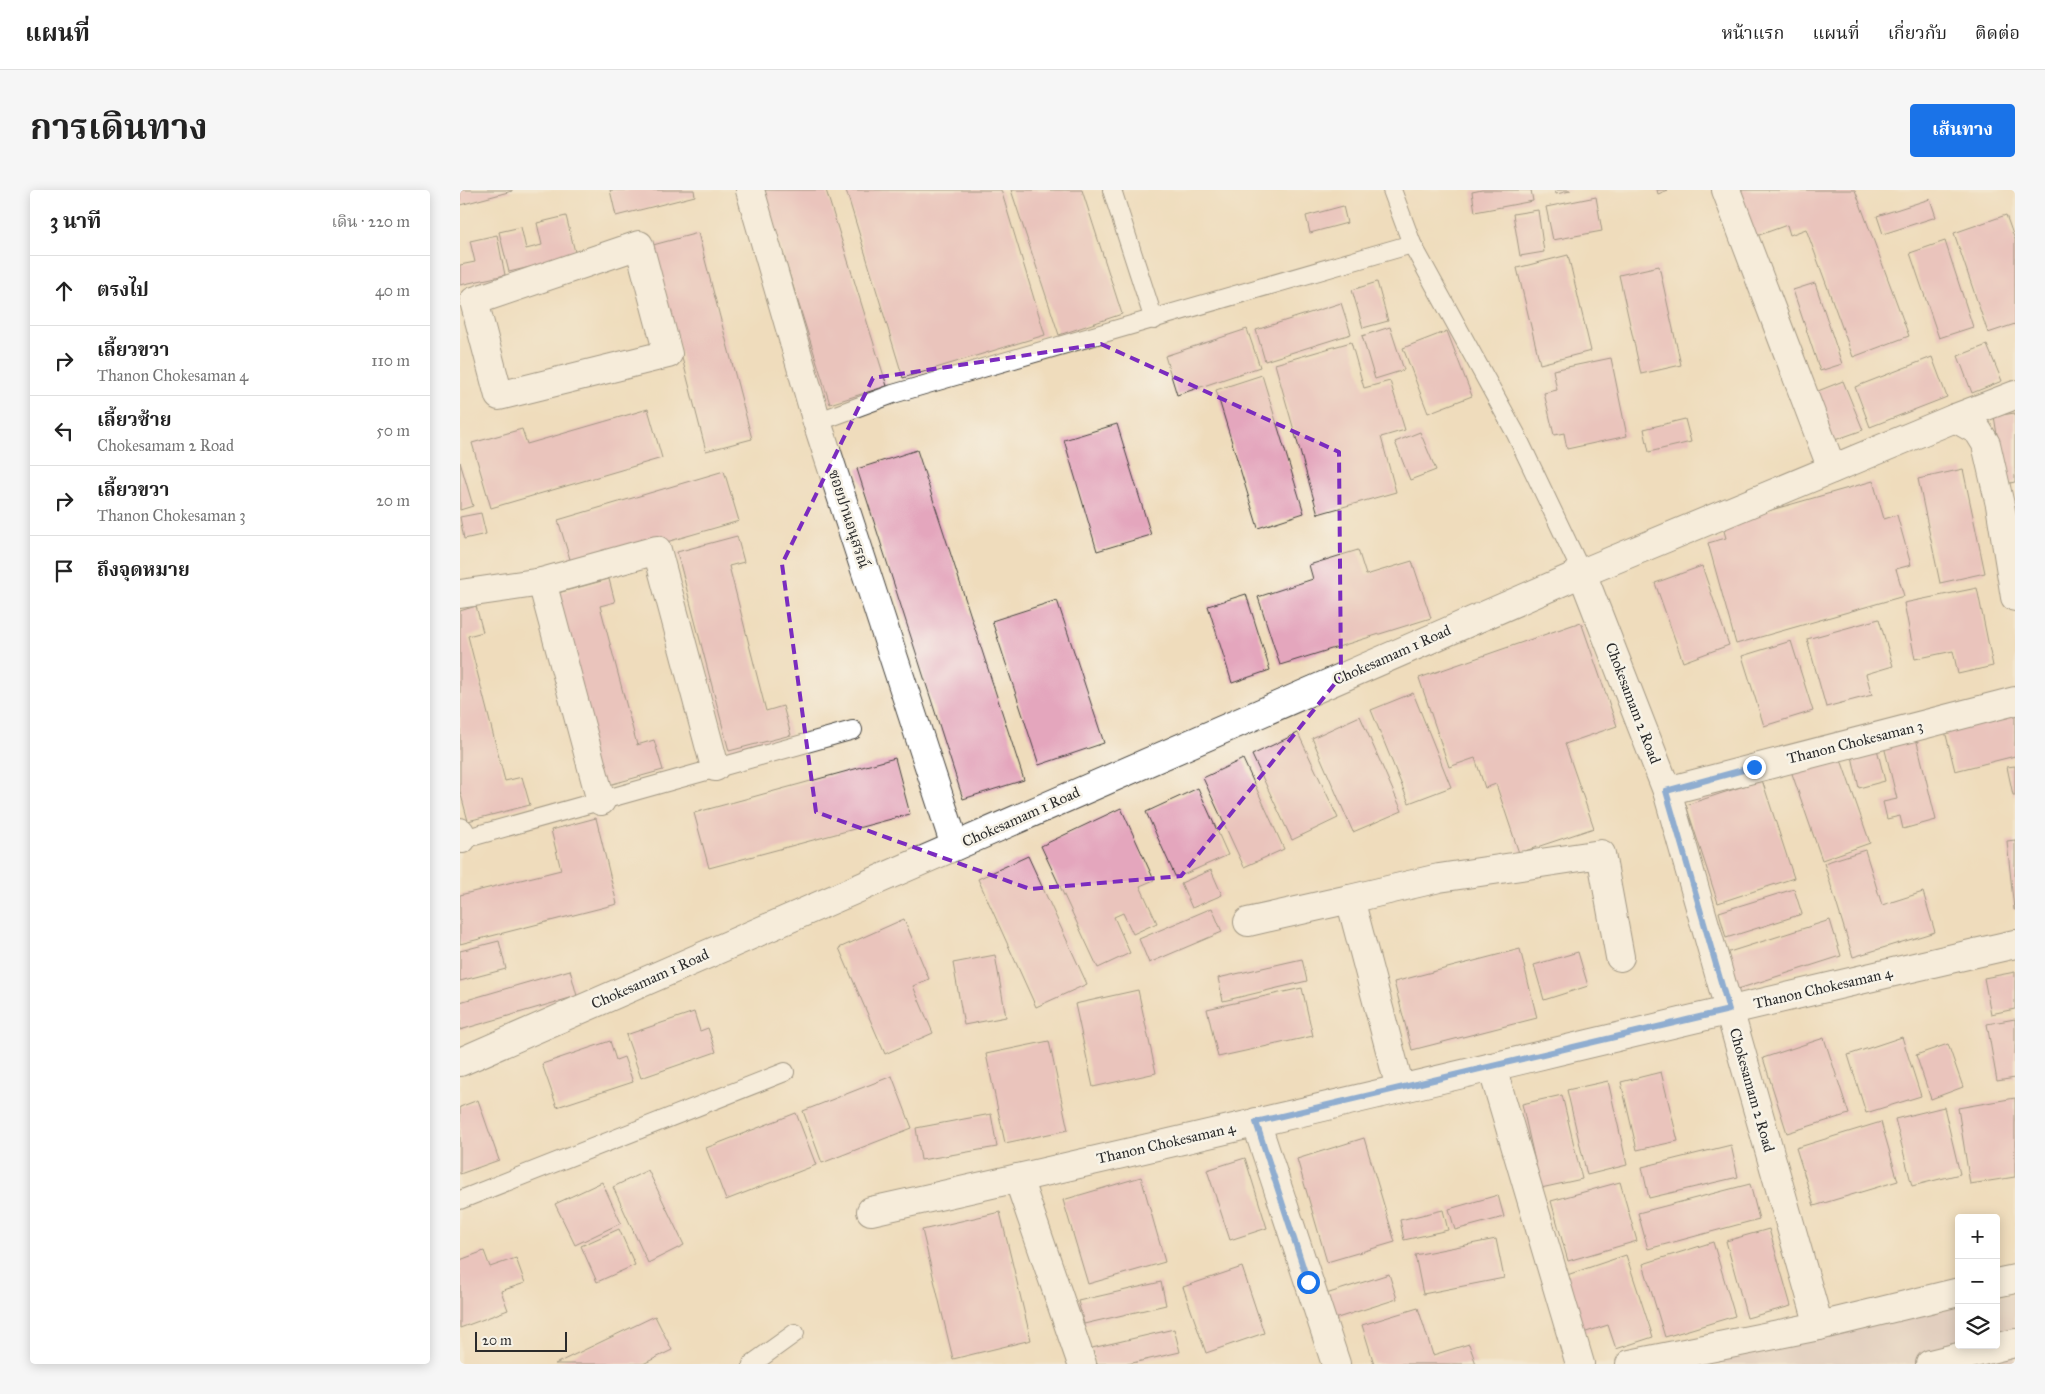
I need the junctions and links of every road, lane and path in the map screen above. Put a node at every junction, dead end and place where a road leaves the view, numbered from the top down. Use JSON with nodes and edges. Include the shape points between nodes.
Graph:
{"nodes":[{"id":1,"x":750,"y":190,"type":"edge"},
{"id":2,"x":1112,"y":190,"type":"edge"},
{"id":3,"x":1392,"y":190,"type":"edge"},
{"id":4,"x":1726,"y":190,"type":"edge"},
{"id":5,"x":1412,"y":244,"type":"junction"},
{"id":6,"x":1154,"y":320,"type":"junction"},
{"id":7,"x":471,"y":333,"type":"edge"},
{"id":8,"x":2015,"y":395,"type":"edge"},
{"id":9,"x":1955,"y":418,"type":"junction"},
{"id":10,"x":817,"y":422,"type":"junction"},
{"id":11,"x":1832,"y":469,"type":"junction"},
{"id":12,"x":1582,"y":573,"type":"junction"},
{"id":13,"x":542,"y":582,"type":"junction"},
{"id":14,"x":460,"y":594,"type":"edge"},
{"id":15,"x":2015,"y":597,"type":"edge"},
{"id":16,"x":2015,"y":701,"type":"edge"},
{"id":17,"x":852,"y":730,"type":"dead end"},
{"id":18,"x":715,"y":767,"type":"junction"},
{"id":19,"x":1666,"y":791,"type":"junction"},
{"id":20,"x":601,"y":800,"type":"junction"},
{"id":21,"x":461,"y":837,"type":"edge"},
{"id":22,"x":955,"y":846,"type":"junction"},
{"id":23,"x":1350,"y":900,"type":"junction"},
{"id":24,"x":1248,"y":922,"type":"dead end"},
{"id":25,"x":2015,"y":944,"type":"edge"},
{"id":26,"x":1620,"y":957,"type":"dead end"},
{"id":27,"x":1729,"y":1010,"type":"junction"},
{"id":28,"x":460,"y":1062,"type":"edge"},
{"id":29,"x":1492,"y":1067,"type":"junction"},
{"id":30,"x":785,"y":1072,"type":"dead end"},
{"id":31,"x":1400,"y":1088,"type":"junction"},
{"id":32,"x":1256,"y":1122,"type":"junction"},
{"id":33,"x":1018,"y":1178,"type":"junction"},
{"id":34,"x":460,"y":1200,"type":"edge"},
{"id":35,"x":871,"y":1211,"type":"dead end"},
{"id":36,"x":2015,"y":1279,"type":"edge"},
{"id":37,"x":2000,"y":1282,"type":"edge"},
{"id":38,"x":1955,"y":1293,"type":"edge"},
{"id":39,"x":1819,"y":1326,"type":"junction"},
{"id":40,"x":795,"y":1333,"type":"dead end"},
{"id":41,"x":2015,"y":1343,"type":"edge"},
{"id":42,"x":752,"y":1364,"type":"edge"},
{"id":43,"x":1082,"y":1364,"type":"edge"},
{"id":44,"x":1336,"y":1364,"type":"edge"},
{"id":45,"x":1580,"y":1364,"type":"edge"},
{"id":46,"x":1630,"y":1364,"type":"edge"},
{"id":47,"x":1930,"y":1364,"type":"edge"}],
"edges":[{"from":1,"to":10,"type":"street","name":"ซอยปานอนุสรณ์"},
{"from":2,"to":6,"type":"lane"},
{"from":3,"to":5,"type":"lane"},
{"from":4,"to":11,"type":"street"},
{"from":5,"to":6,"type":"lane"},
{"from":5,"to":12,"type":"lane","via":[[1516,434]]},
{"from":6,"to":10,"type":"lane","via":[[893,394]]},
{"from":7,"to":7,"type":"street","via":[[474,302],[639,245],[668,354],[499,396]]},
{"from":8,"to":9,"type":"street","name":"Chokesamam 1 Road"},
{"from":9,"to":11,"type":"street","name":"Chokesamam 1 Road"},
{"from":9,"to":15,"type":"street","via":[[1978,431],[1986,444]]},
{"from":10,"to":22,"type":"street","name":"ซอยปานอนุสรณ์"},
{"from":11,"to":12,"type":"street","name":"Chokesamam 1 Road"},
{"from":12,"to":19,"type":"street","name":"Chokesamam 2 Road"},
{"from":12,"to":22,"type":"street","name":"Chokesamam 1 Road"},
{"from":13,"to":14,"type":"street"},
{"from":13,"to":18,"type":"street","via":[[657,550]]},
{"from":13,"to":20,"type":"street"},
{"from":16,"to":19,"type":"street","name":"Thanon Chokesaman 3"},
{"from":17,"to":18,"type":"lane"},
{"from":18,"to":20,"type":"lane"},
{"from":19,"to":27,"type":"street","name":"Chokesamam 2 Road"},
{"from":20,"to":21,"type":"lane"},
{"from":22,"to":28,"type":"street","name":"Chokesamam 1 Road"},
{"from":23,"to":24,"type":"street"},
{"from":23,"to":26,"type":"street","via":[[1439,878],[1601,854]]},
{"from":23,"to":31,"type":"street"},
{"from":25,"to":27,"type":"street","name":"Thanon Chokesaman 4"},
{"from":27,"to":29,"type":"street","name":"Thanon Chokesaman 4"},
{"from":27,"to":39,"type":"street","name":"Chokesamam 2 Road"},
{"from":29,"to":31,"type":"street","name":"Thanon Chokesaman 4"},
{"from":29,"to":45,"type":"street"},
{"from":30,"to":34,"type":"lane"},
{"from":31,"to":32,"type":"street","name":"Thanon Chokesaman 4"},
{"from":32,"to":33,"type":"street","name":"Thanon Chokesaman 4"},
{"from":32,"to":44,"type":"street"},
{"from":33,"to":35,"type":"street","name":"Thanon Chokesaman 4"},
{"from":33,"to":43,"type":"street"},
{"from":36,"to":37,"type":"street"},
{"from":38,"to":39,"type":"street"},
{"from":39,"to":46,"type":"street"},
{"from":40,"to":42,"type":"lane"},
{"from":41,"to":47,"type":"street"}]}
